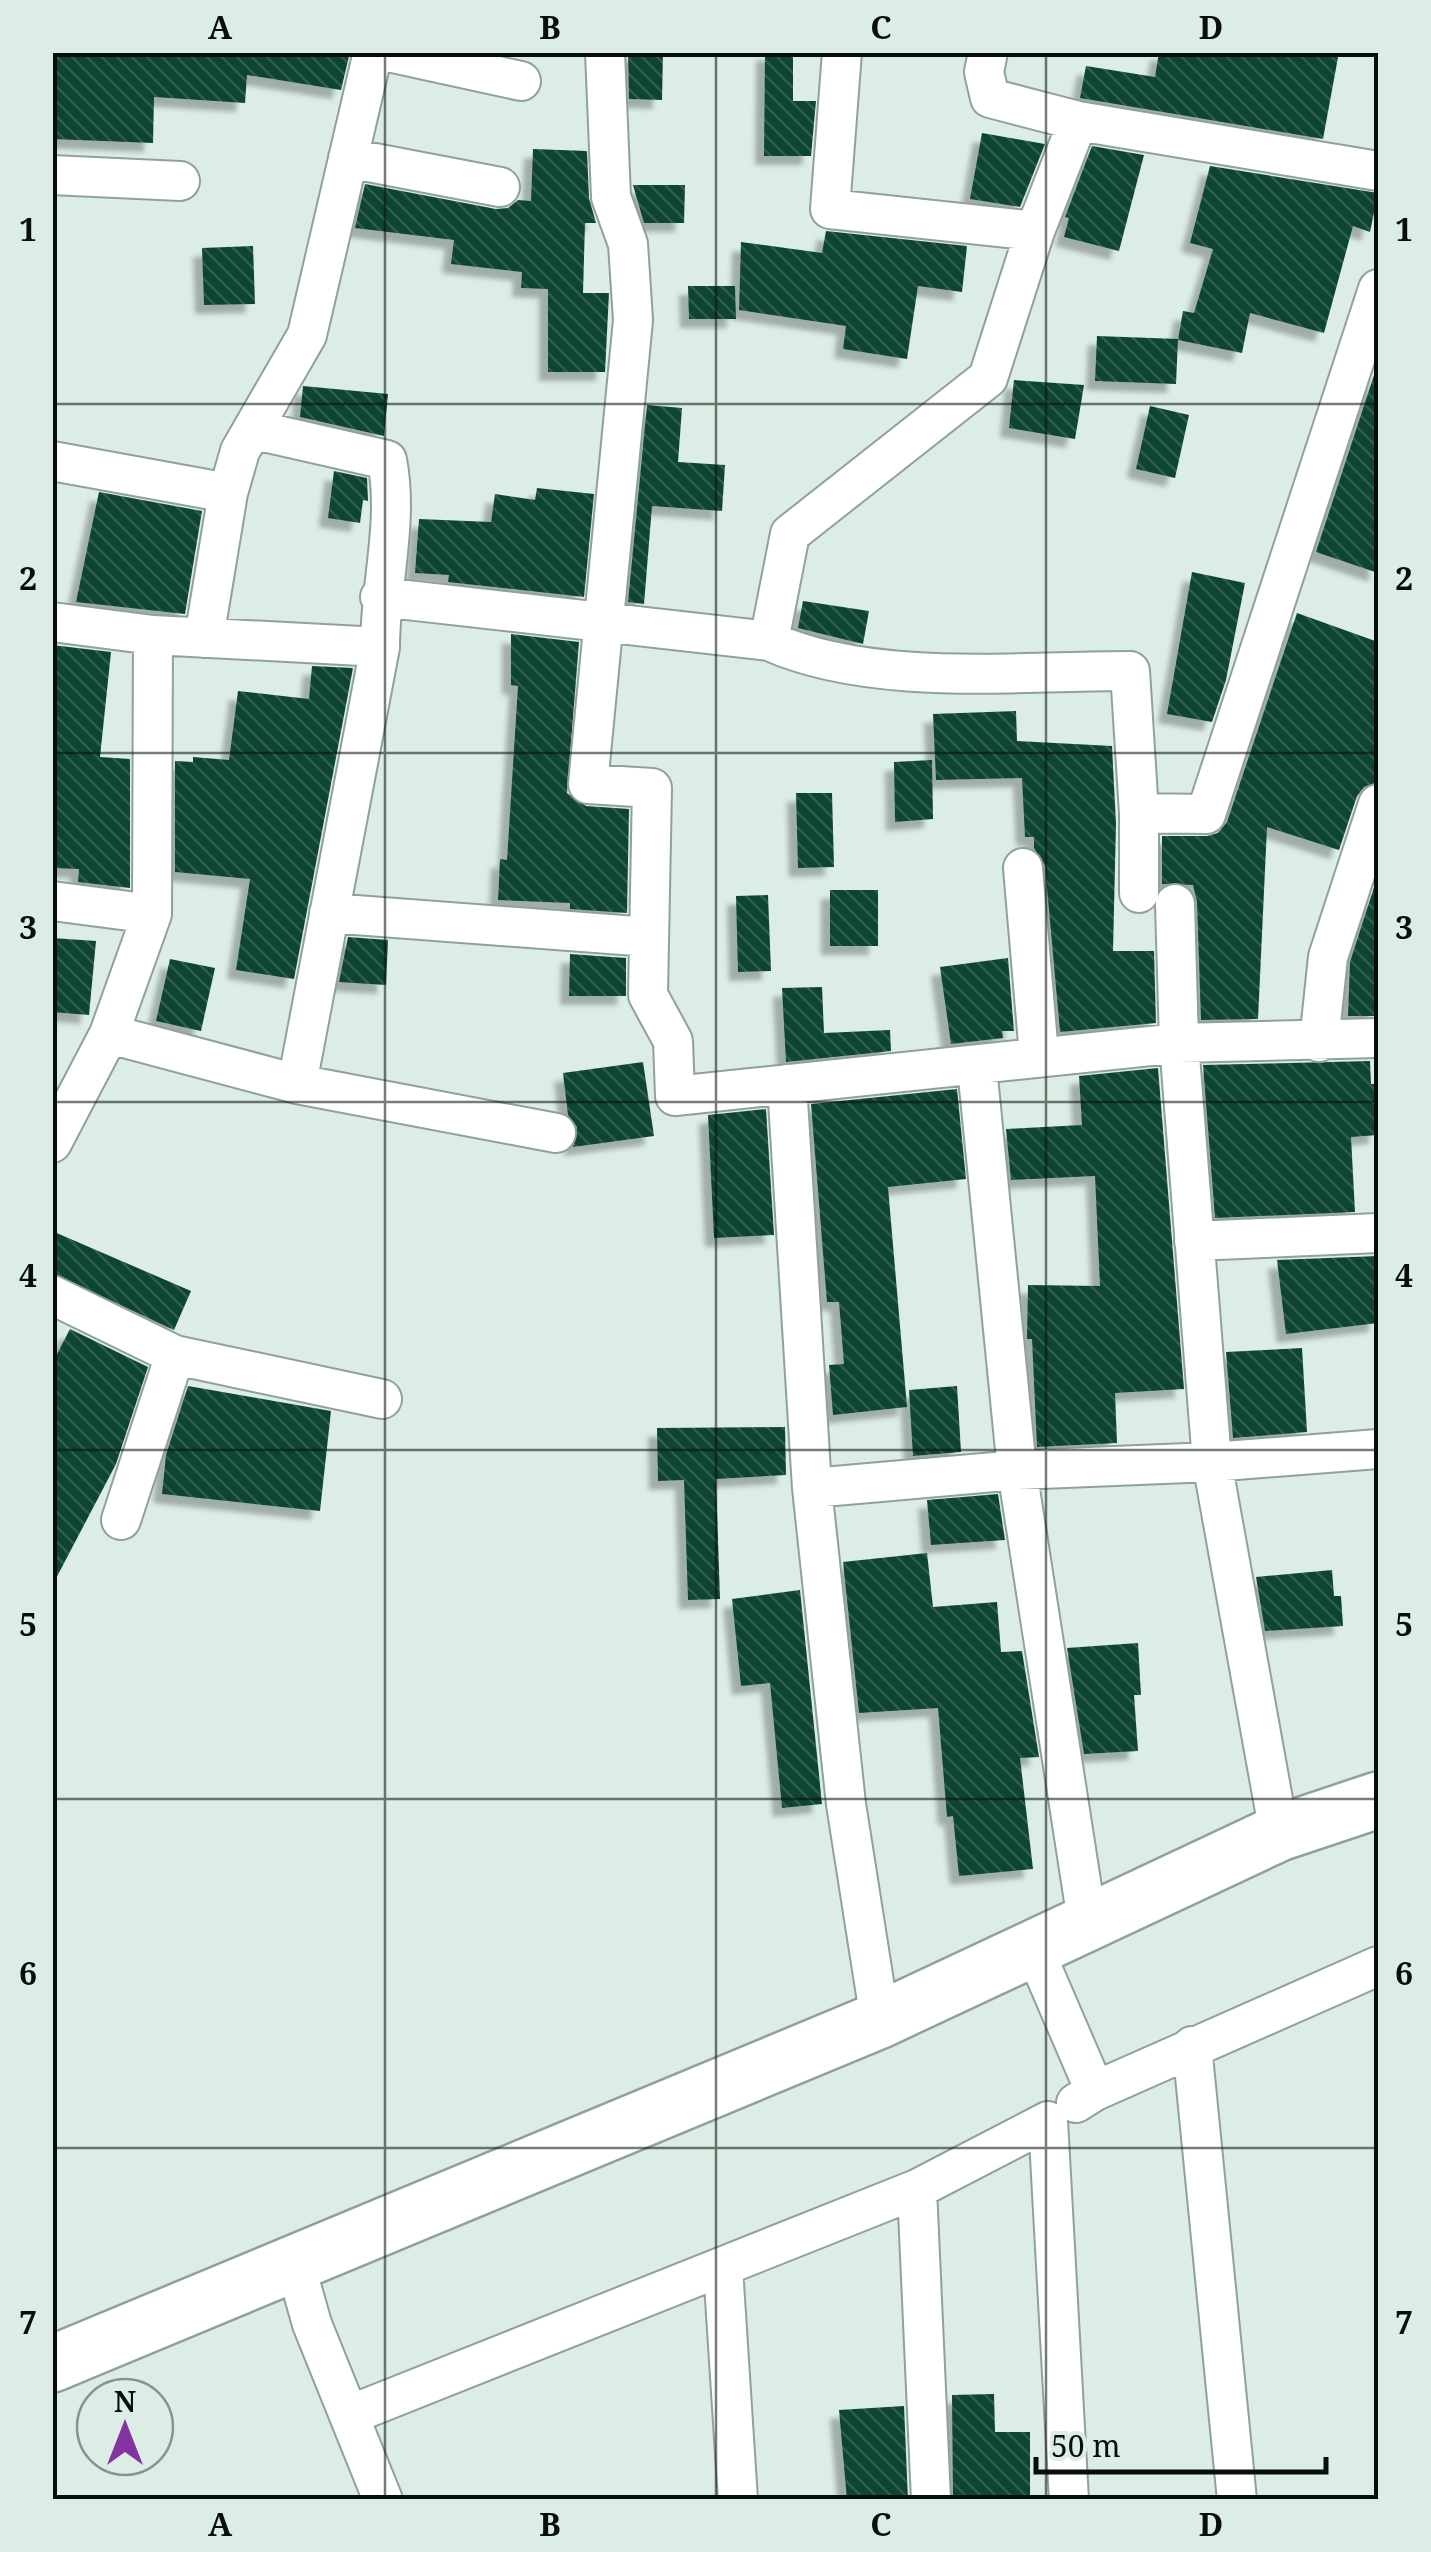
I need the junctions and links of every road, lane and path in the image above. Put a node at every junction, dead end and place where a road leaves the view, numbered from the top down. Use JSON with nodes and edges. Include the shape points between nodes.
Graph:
{"nodes":[{"id":1,"x":373,"y":52,"type":"edge"},
{"id":2,"x":388,"y":52,"type":"edge"},
{"id":3,"x":605,"y":52,"type":"edge"},
{"id":4,"x":842,"y":52,"type":"edge"},
{"id":5,"x":988,"y":52,"type":"edge"},
{"id":6,"x":521,"y":81,"type":"dead end"},
{"id":7,"x":1078,"y":121,"type":"junction"},
{"id":8,"x":348,"y":158,"type":"junction"},
{"id":9,"x":1378,"y":171,"type":"edge"},
{"id":10,"x":52,"y":174,"type":"edge"},
{"id":11,"x":180,"y":182,"type":"dead end"},
{"id":12,"x":500,"y":186,"type":"dead end"},
{"id":13,"x":1035,"y":231,"type":"junction"},
{"id":14,"x":1378,"y":289,"type":"edge"},
{"id":15,"x":255,"y":430,"type":"junction"},
{"id":16,"x":52,"y":461,"type":"edge"},
{"id":17,"x":228,"y":493,"type":"junction"},
{"id":18,"x":380,"y":597,"type":"junction"},
{"id":19,"x":52,"y":622,"type":"edge"},
{"id":20,"x":602,"y":623,"type":"junction"},
{"id":21,"x":153,"y":636,"type":"junction"},
{"id":22,"x":204,"y":638,"type":"junction"},
{"id":23,"x":769,"y":640,"type":"junction"},
{"id":24,"x":380,"y":647,"type":"junction"},
{"id":25,"x":1378,"y":804,"type":"edge"},
{"id":26,"x":1140,"y":813,"type":"junction"},
{"id":27,"x":1023,"y":868,"type":"dead end"},
{"id":28,"x":52,"y":901,"type":"edge"},
{"id":29,"x":329,"y":913,"type":"junction"},
{"id":30,"x":152,"y":914,"type":"junction"},
{"id":31,"x":649,"y":937,"type":"junction"},
{"id":32,"x":109,"y":1034,"type":"junction"},
{"id":33,"x":1378,"y":1038,"type":"edge"},
{"id":34,"x":1318,"y":1042,"type":"junction"},
{"id":35,"x":1179,"y":1043,"type":"junction"},
{"id":36,"x":1039,"y":1055,"type":"junction"},
{"id":37,"x":977,"y":1067,"type":"junction"},
{"id":38,"x":68,"y":1082,"type":"edge"},
{"id":39,"x":296,"y":1084,"type":"junction"},
{"id":40,"x":787,"y":1084,"type":"junction"},
{"id":41,"x":556,"y":1133,"type":"dead end"},
{"id":42,"x":52,"y":1143,"type":"edge"},
{"id":43,"x":1378,"y":1233,"type":"edge"},
{"id":44,"x":1194,"y":1242,"type":"junction"},
{"id":45,"x":52,"y":1295,"type":"edge"},
{"id":46,"x":175,"y":1355,"type":"junction"},
{"id":47,"x":382,"y":1399,"type":"dead end"},
{"id":48,"x":1378,"y":1449,"type":"edge"},
{"id":49,"x":1212,"y":1462,"type":"junction"},
{"id":50,"x":1017,"y":1470,"type":"junction"},
{"id":51,"x":812,"y":1488,"type":"junction"},
{"id":52,"x":120,"y":1520,"type":"dead end"},
{"id":53,"x":1378,"y":1800,"type":"edge"},
{"id":54,"x":1278,"y":1832,"type":"junction"},
{"id":55,"x":1086,"y":1920,"type":"junction"},
{"id":56,"x":1033,"y":1948,"type":"junction"},
{"id":57,"x":1378,"y":1966,"type":"edge"},
{"id":58,"x":880,"y":2020,"type":"junction"},
{"id":59,"x":1192,"y":2046,"type":"junction"},
{"id":60,"x":1089,"y":2076,"type":"junction"},
{"id":61,"x":1048,"y":2121,"type":"junction"},
{"id":62,"x":916,"y":2189,"type":"junction"},
{"id":63,"x":295,"y":2264,"type":"junction"},
{"id":64,"x":723,"y":2268,"type":"junction"},
{"id":65,"x":52,"y":2364,"type":"edge"},
{"id":66,"x":346,"y":2402,"type":"junction"},
{"id":67,"x":383,"y":2500,"type":"edge"},
{"id":68,"x":738,"y":2500,"type":"edge"},
{"id":69,"x":931,"y":2500,"type":"edge"},
{"id":70,"x":1070,"y":2500,"type":"edge"},
{"id":71,"x":1237,"y":2500,"type":"edge"}],
"edges":[{"from":1,"to":8,"type":"street"},
{"from":2,"to":6,"type":"street"},
{"from":3,"to":20,"type":"street","via":[[610,197],[628,244],[633,320]]},
{"from":4,"to":13,"type":"street","via":[[830,209]]},
{"from":5,"to":7,"type":"street","via":[[990,98]]},
{"from":7,"to":9,"type":"street"},
{"from":7,"to":13,"type":"street"},
{"from":8,"to":12,"type":"street"},
{"from":8,"to":15,"type":"street","via":[[307,335]]},
{"from":10,"to":11,"type":"street"},
{"from":13,"to":23,"type":"street","via":[[988,378],[790,534]]},
{"from":14,"to":26,"type":"street","via":[[1206,814]]},
{"from":15,"to":17,"type":"street","via":[[240,451]]},
{"from":15,"to":18,"type":"street","via":[[387,460],[393,491]]},
{"from":16,"to":17,"type":"street"},
{"from":17,"to":22,"type":"street"},
{"from":18,"to":20,"type":"street"},
{"from":18,"to":24,"type":"street"},
{"from":19,"to":21,"type":"street"},
{"from":20,"to":23,"type":"street"},
{"from":20,"to":31,"type":"street","via":[[588,784],[652,788]]},
{"from":21,"to":22,"type":"street"},
{"from":21,"to":30,"type":"street"},
{"from":22,"to":24,"type":"street"},
{"from":23,"to":26,"type":"street","via":[[808,658],[867,670],[1130,671]]},
{"from":24,"to":29,"type":"street"},
{"from":25,"to":34,"type":"street","via":[[1328,957]]},
{"from":26,"to":35,"type":"street"},
{"from":27,"to":36,"type":"street"},
{"from":28,"to":30,"type":"street"},
{"from":29,"to":31,"type":"street"},
{"from":29,"to":39,"type":"street"},
{"from":30,"to":32,"type":"street"},
{"from":31,"to":40,"type":"street","via":[[648,995],[673,1041],[675,1096]]},
{"from":32,"to":38,"type":"street"},
{"from":32,"to":39,"type":"street"},
{"from":33,"to":34,"type":"street"},
{"from":34,"to":35,"type":"street"},
{"from":35,"to":36,"type":"street"},
{"from":35,"to":44,"type":"street"},
{"from":36,"to":37,"type":"street"},
{"from":37,"to":40,"type":"street"},
{"from":37,"to":50,"type":"street"},
{"from":38,"to":42,"type":"street"},
{"from":39,"to":41,"type":"street"},
{"from":40,"to":51,"type":"street"},
{"from":43,"to":44,"type":"street"},
{"from":44,"to":49,"type":"street"},
{"from":45,"to":46,"type":"street"},
{"from":46,"to":47,"type":"street"},
{"from":46,"to":52,"type":"street"},
{"from":48,"to":49,"type":"street"},
{"from":49,"to":50,"type":"street"},
{"from":49,"to":54,"type":"street"},
{"from":50,"to":51,"type":"street"},
{"from":50,"to":55,"type":"street"},
{"from":51,"to":58,"type":"street","via":[[846,1804]]},
{"from":53,"to":54,"type":"street"},
{"from":54,"to":55,"type":"street"},
{"from":55,"to":56,"type":"street"},
{"from":56,"to":58,"type":"street"},
{"from":56,"to":60,"type":"street"},
{"from":57,"to":59,"type":"street"},
{"from":58,"to":63,"type":"street"},
{"from":59,"to":60,"type":"street"},
{"from":59,"to":71,"type":"street"},
{"from":60,"to":61,"type":"street"},
{"from":61,"to":62,"type":"street"},
{"from":61,"to":70,"type":"street"},
{"from":62,"to":64,"type":"street"},
{"from":62,"to":69,"type":"street"},
{"from":63,"to":65,"type":"street"},
{"from":63,"to":66,"type":"street"},
{"from":64,"to":66,"type":"street"},
{"from":64,"to":68,"type":"street"},
{"from":66,"to":67,"type":"street"}]}
